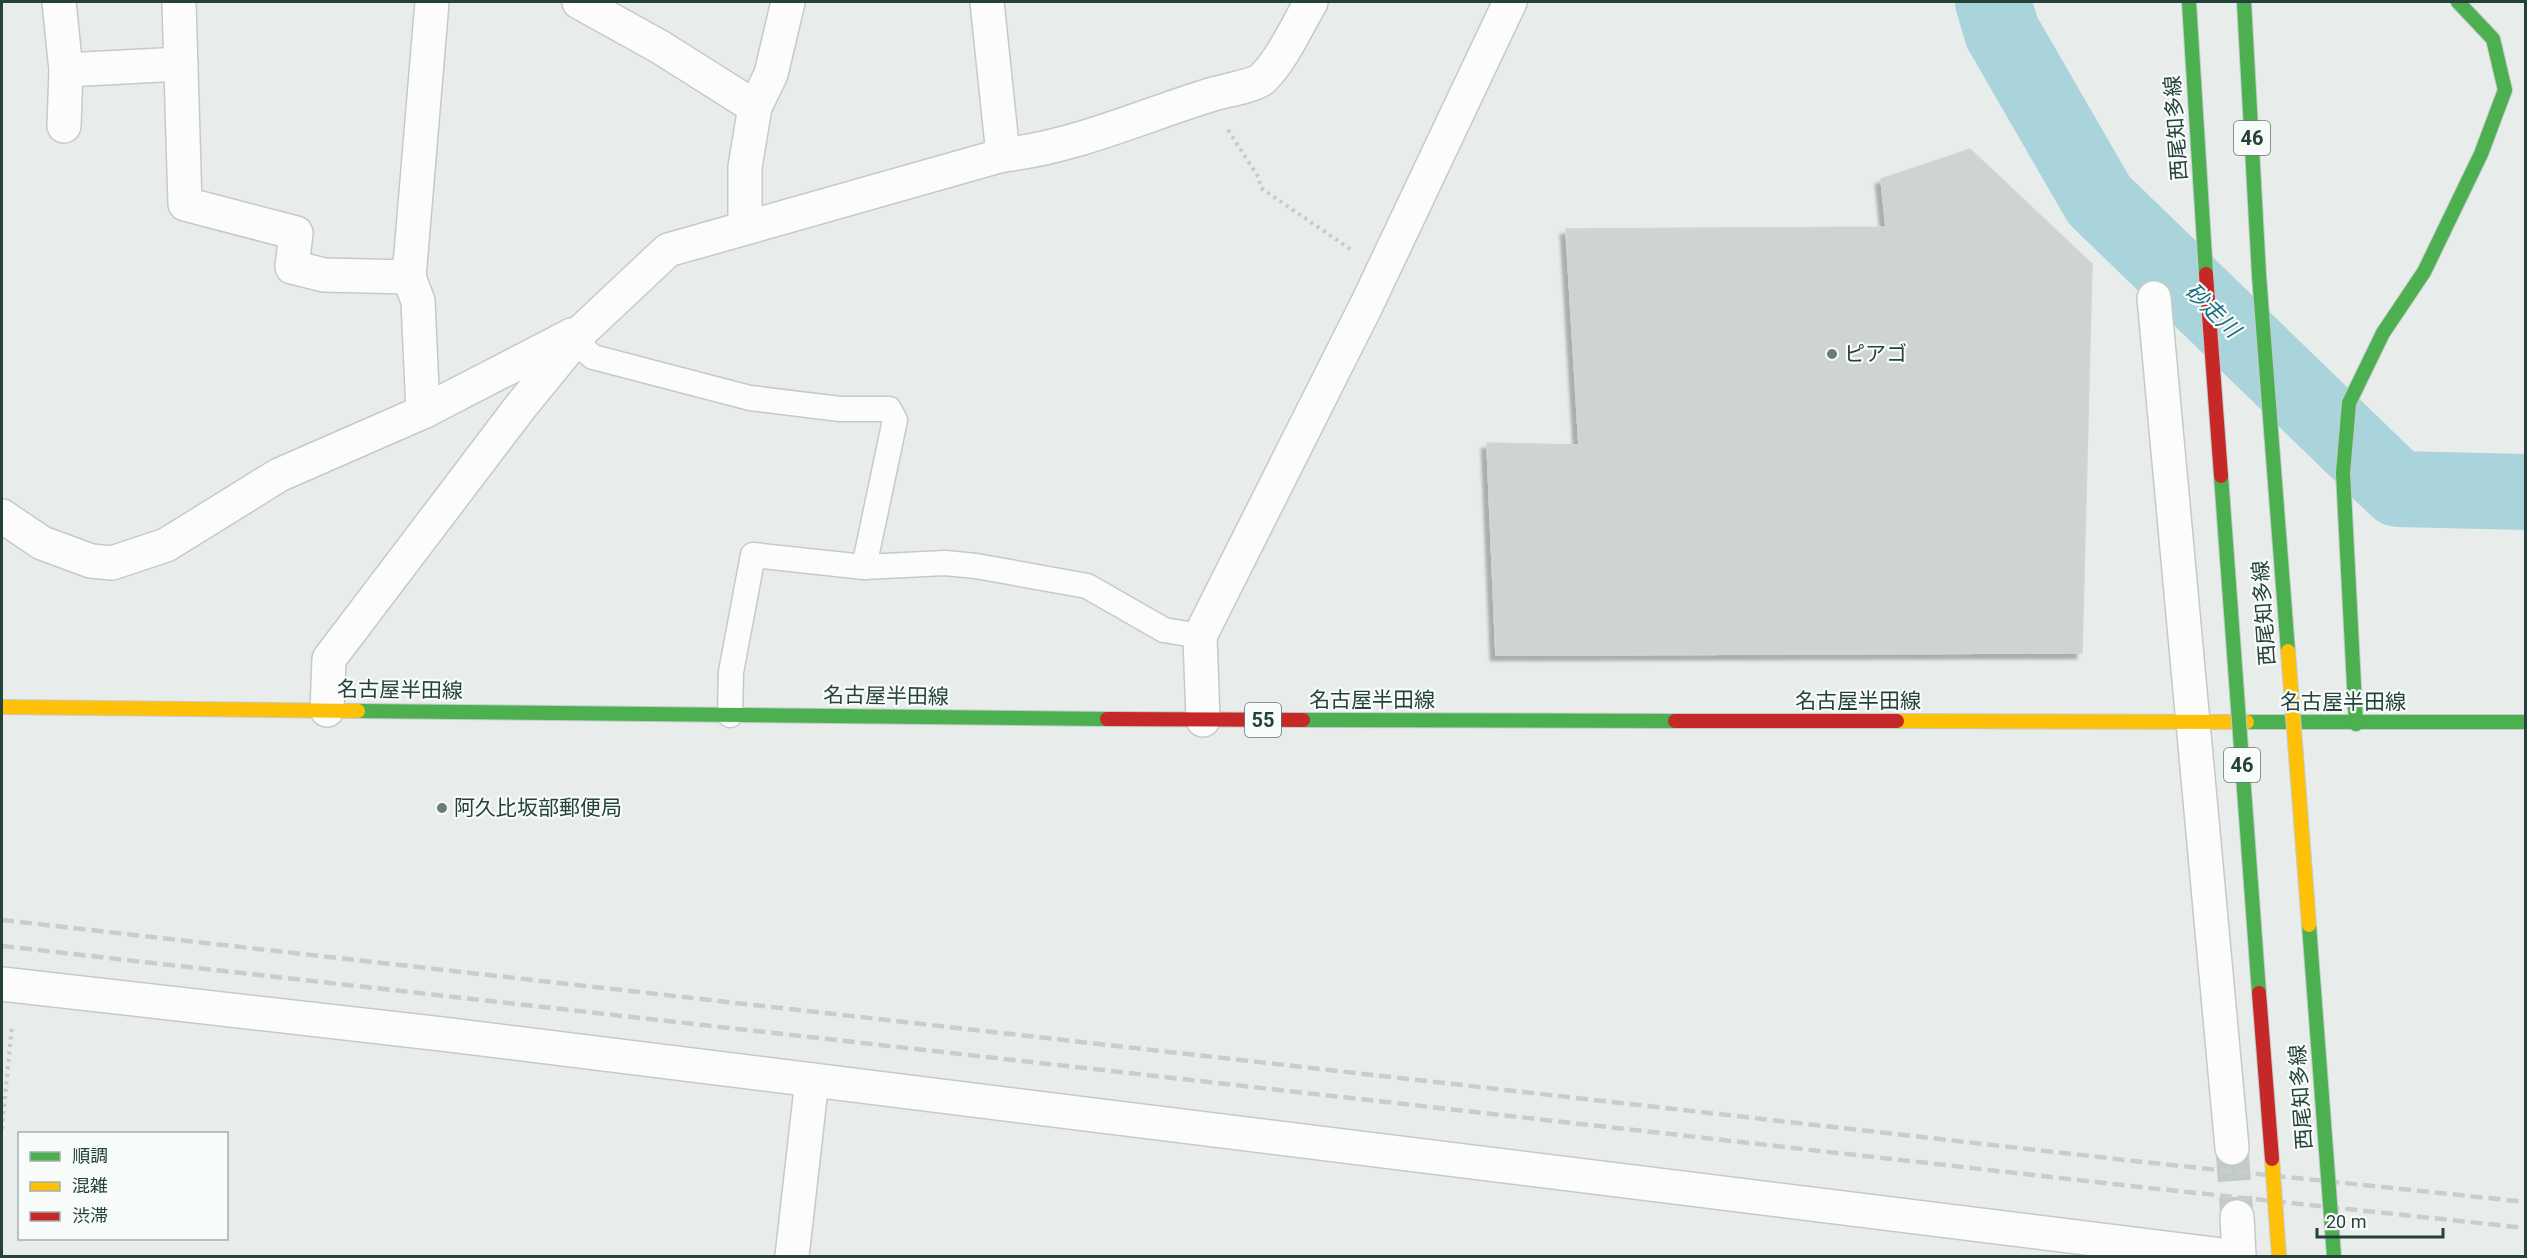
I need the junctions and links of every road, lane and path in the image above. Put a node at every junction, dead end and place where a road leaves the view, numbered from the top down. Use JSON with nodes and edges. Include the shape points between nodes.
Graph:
{"nodes":[{"id":1,"x":59,"y":2,"type":"edge"},
{"id":2,"x":179,"y":2,"type":"edge"},
{"id":3,"x":432,"y":2,"type":"edge"},
{"id":4,"x":579,"y":2,"type":"edge"},
{"id":5,"x":788,"y":2,"type":"edge"},
{"id":6,"x":987,"y":2,"type":"edge"},
{"id":7,"x":1311,"y":2,"type":"edge"},
{"id":8,"x":1510,"y":2,"type":"edge"},
{"id":9,"x":2189,"y":2,"type":"edge"},
{"id":10,"x":2244,"y":2,"type":"edge"},
{"id":11,"x":2458,"y":2,"type":"edge"},
{"id":12,"x":181,"y":64,"type":"junction"},
{"id":13,"x":66,"y":70,"type":"junction"},
{"id":14,"x":1208,"y":96,"type":"junction"},
{"id":15,"x":755,"y":107,"type":"junction"},
{"id":16,"x":64,"y":126,"type":"dead end"},
{"id":17,"x":1003,"y":155,"type":"junction"},
{"id":18,"x":745,"y":226,"type":"junction"},
{"id":19,"x":1382,"y":272,"type":"junction"},
{"id":20,"x":410,"y":277,"type":"junction"},
{"id":21,"x":2154,"y":298,"type":"dead end"},
{"id":22,"x":579,"y":335,"type":"junction"},
{"id":23,"x":423,"y":412,"type":"junction"},
{"id":24,"x":2,"y":516,"type":"edge"},
{"id":25,"x":864,"y":567,"type":"junction"},
{"id":26,"x":1200,"y":636,"type":"junction"},
{"id":27,"x":2,"y":707,"type":"edge"},
{"id":28,"x":327,"y":710,"type":"junction"},
{"id":29,"x":730,"y":715,"type":"junction"},
{"id":30,"x":1203,"y":720,"type":"junction"},
{"id":31,"x":2193,"y":723,"type":"junction"},
{"id":32,"x":2526,"y":723,"type":"edge"},
{"id":33,"x":2356,"y":724,"type":"junction"},
{"id":34,"x":9,"y":984,"type":"edge"},
{"id":35,"x":812,"y":1080,"type":"junction"},
{"id":36,"x":2,"y":1129,"type":"edge"},
{"id":37,"x":2232,"y":1149,"type":"tunnel mouth"},
{"id":38,"x":2237,"y":1217,"type":"tunnel mouth"},
{"id":39,"x":792,"y":1257,"type":"edge"},
{"id":40,"x":2229,"y":1257,"type":"edge"},
{"id":41,"x":2239,"y":1257,"type":"edge"},
{"id":42,"x":2279,"y":1257,"type":"edge"},
{"id":43,"x":2334,"y":1257,"type":"edge"}],
"edges":[{"from":1,"to":13,"type":"street"},
{"from":2,"to":12,"type":"street"},
{"from":3,"to":20,"type":"street"},
{"from":4,"to":15,"type":"street"},
{"from":5,"to":15,"type":"street","via":[[771,74]]},
{"from":6,"to":17,"type":"street"},
{"from":7,"to":14,"type":"street","via":[[1261,80]]},
{"from":8,"to":19,"type":"street"},
{"from":9,"to":42,"type":"main road","name":"西尾知多線","number":"46","bridge":true},
{"from":10,"to":43,"type":"main road","name":"西尾知多線","number":"46","bridge":true,"via":[[2259,275]]},
{"from":11,"to":33,"type":"main road","via":[[2493,39],[2505,90],[2481,154],[2424,272],[2383,333],[2349,402],[2343,473]]},
{"from":12,"to":13,"type":"street"},
{"from":12,"to":20,"type":"street","via":[[185,204],[296,233],[292,267],[324,275]]},
{"from":13,"to":16,"type":"street"},
{"from":14,"to":17,"type":"street","via":[[1032,152]]},
{"from":14,"to":19,"type":"path","via":[[1259,178],[1261,188]]},
{"from":15,"to":18,"type":"street","via":[[745,166]]},
{"from":17,"to":18,"type":"street"},
{"from":18,"to":22,"type":"street","via":[[668,250]]},
{"from":19,"to":26,"type":"street"},
{"from":20,"to":23,"type":"street","via":[[418,301]]},
{"from":21,"to":31,"type":"street"},
{"from":22,"to":23,"type":"street"},
{"from":22,"to":25,"type":"lane","via":[[593,357],[750,398],[840,409],[889,410],[894,420]]},
{"from":22,"to":28,"type":"street","via":[[328,659]]},
{"from":23,"to":24,"type":"street","via":[[279,475],[166,545],[112,563],[91,561],[42,543]]},
{"from":25,"to":26,"type":"lane","via":[[945,563],[1087,586],[1164,630]]},
{"from":25,"to":29,"type":"lane","via":[[753,555],[731,672]]},
{"from":26,"to":30,"type":"street"},
{"from":27,"to":28,"type":"main road","name":"名古屋半田線","number":"55"},
{"from":28,"to":29,"type":"main road","name":"名古屋半田線","number":"55"},
{"from":29,"to":30,"type":"main road","name":"名古屋半田線","number":"55"},
{"from":30,"to":31,"type":"main road","name":"名古屋半田線","number":"55"},
{"from":31,"to":33,"type":"main road","name":"名古屋半田線","number":"55"},
{"from":31,"to":37,"type":"street"},
{"from":32,"to":33,"type":"main road","name":"名古屋半田線","number":"55"},
{"from":34,"to":35,"type":"street"},
{"from":34,"to":36,"type":"path"},
{"from":35,"to":39,"type":"street"},
{"from":35,"to":40,"type":"street"},
{"from":38,"to":41,"type":"street"}]}
